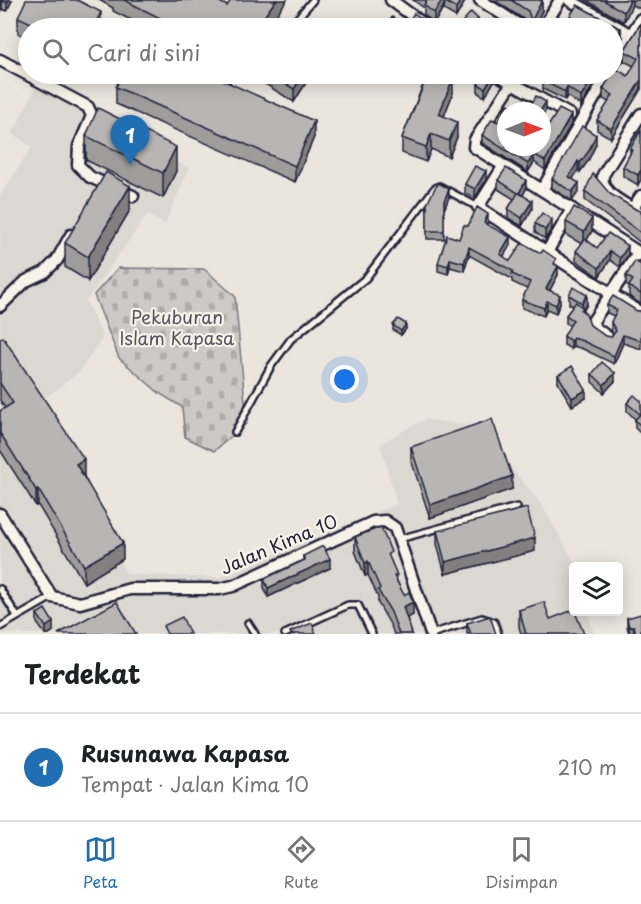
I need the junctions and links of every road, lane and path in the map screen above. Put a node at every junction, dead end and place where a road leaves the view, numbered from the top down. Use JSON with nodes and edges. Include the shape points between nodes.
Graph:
{"nodes":[{"id":1,"x":313,"y":0,"type":"edge"},
{"id":2,"x":391,"y":0,"type":"edge"},
{"id":3,"x":480,"y":0,"type":"edge"},
{"id":4,"x":560,"y":0,"type":"edge"},
{"id":5,"x":569,"y":0,"type":"edge"},
{"id":6,"x":298,"y":18,"type":"edge"},
{"id":7,"x":415,"y":18,"type":"edge"},
{"id":8,"x":508,"y":18,"type":"edge"},
{"id":9,"x":549,"y":18,"type":"edge"},
{"id":10,"x":601,"y":18,"type":"edge"},
{"id":11,"x":641,"y":19,"type":"edge"},
{"id":12,"x":623,"y":30,"type":"edge"},
{"id":13,"x":632,"y":35,"type":"junction"},
{"id":14,"x":623,"y":49,"type":"edge"},
{"id":15,"x":0,"y":60,"type":"edge"},
{"id":16,"x":18,"y":70,"type":"edge"},
{"id":17,"x":43,"y":84,"type":"edge"},
{"id":18,"x":511,"y":84,"type":"edge"},
{"id":19,"x":524,"y":84,"type":"edge"},
{"id":20,"x":599,"y":84,"type":"edge"},
{"id":21,"x":641,"y":114,"type":"edge"},
{"id":22,"x":579,"y":120,"type":"junction"},
{"id":23,"x":503,"y":167,"type":"junction"},
{"id":24,"x":542,"y":190,"type":"junction"},
{"id":25,"x":641,"y":195,"type":"edge"},
{"id":26,"x":133,"y":196,"type":"dead end"},
{"id":27,"x":478,"y":207,"type":"junction"},
{"id":28,"x":572,"y":209,"type":"junction"},
{"id":29,"x":637,"y":211,"type":"edge"},
{"id":30,"x":79,"y":221,"type":"edge"},
{"id":31,"x":547,"y":252,"type":"junction"},
{"id":32,"x":640,"y":254,"type":"edge"},
{"id":33,"x":610,"y":294,"type":"junction"},
{"id":34,"x":0,"y":306,"type":"edge"},
{"id":35,"x":641,"y":313,"type":"edge"},
{"id":36,"x":609,"y":338,"type":"edge"},
{"id":37,"x":235,"y":432,"type":"dead end"},
{"id":38,"x":517,"y":507,"type":"dead end"},
{"id":39,"x":0,"y":514,"type":"edge"},
{"id":40,"x":399,"y":539,"type":"junction"},
{"id":41,"x":0,"y":589,"type":"edge"},
{"id":42,"x":52,"y":597,"type":"junction"},
{"id":43,"x":17,"y":616,"type":"junction"},
{"id":44,"x":248,"y":623,"type":"dead end"},
{"id":45,"x":0,"y":627,"type":"edge"},
{"id":46,"x":255,"y":634,"type":"edge"},
{"id":47,"x":285,"y":634,"type":"edge"},
{"id":48,"x":372,"y":634,"type":"edge"},
{"id":49,"x":431,"y":634,"type":"edge"},
{"id":50,"x":498,"y":634,"type":"edge"}],
"edges":[{"from":1,"to":6,"type":"lane"},
{"from":2,"to":7,"type":"street"},
{"from":3,"to":8,"type":"street"},
{"from":4,"to":9,"type":"street"},
{"from":5,"to":10,"type":"street"},
{"from":11,"to":13,"type":"street"},
{"from":12,"to":13,"type":"street"},
{"from":13,"to":14,"type":"street"},
{"from":15,"to":16,"type":"street"},
{"from":17,"to":26,"type":"street","via":[[91,111],[76,154],[83,172],[98,187]]},
{"from":18,"to":23,"type":"street","via":[[473,144]]},
{"from":19,"to":22,"type":"street"},
{"from":20,"to":22,"type":"street"},
{"from":21,"to":29,"type":"street","via":[[602,181],[606,190]]},
{"from":22,"to":24,"type":"street"},
{"from":23,"to":24,"type":"street"},
{"from":23,"to":27,"type":"street"},
{"from":24,"to":28,"type":"street"},
{"from":25,"to":29,"type":"street"},
{"from":27,"to":31,"type":"street"},
{"from":27,"to":37,"type":"lane","via":[[437,186],[373,271],[291,339]]},
{"from":28,"to":31,"type":"street"},
{"from":28,"to":32,"type":"street"},
{"from":30,"to":34,"type":"street","via":[[57,260],[45,272],[26,280]]},
{"from":31,"to":33,"type":"street"},
{"from":32,"to":33,"type":"street"},
{"from":33,"to":35,"type":"street"},
{"from":33,"to":36,"type":"street","via":[[593,324]]},
{"from":38,"to":40,"type":"lane"},
{"from":39,"to":42,"type":"street"},
{"from":40,"to":42,"type":"street","name":"Jalan Kima 10","via":[[395,528],[379,520],[233,586],[130,590],[80,603]]},
{"from":40,"to":49,"type":"street","name":"Jalan Kima 10"},
{"from":41,"to":43,"type":"lane"},
{"from":42,"to":43,"type":"lane"},
{"from":43,"to":45,"type":"lane"},
{"from":44,"to":46,"type":"lane"},
{"from":47,"to":48,"type":"lane","via":[[348,605],[358,605]]},
{"from":49,"to":50,"type":"lane","via":[[482,618],[494,622]]}]}
